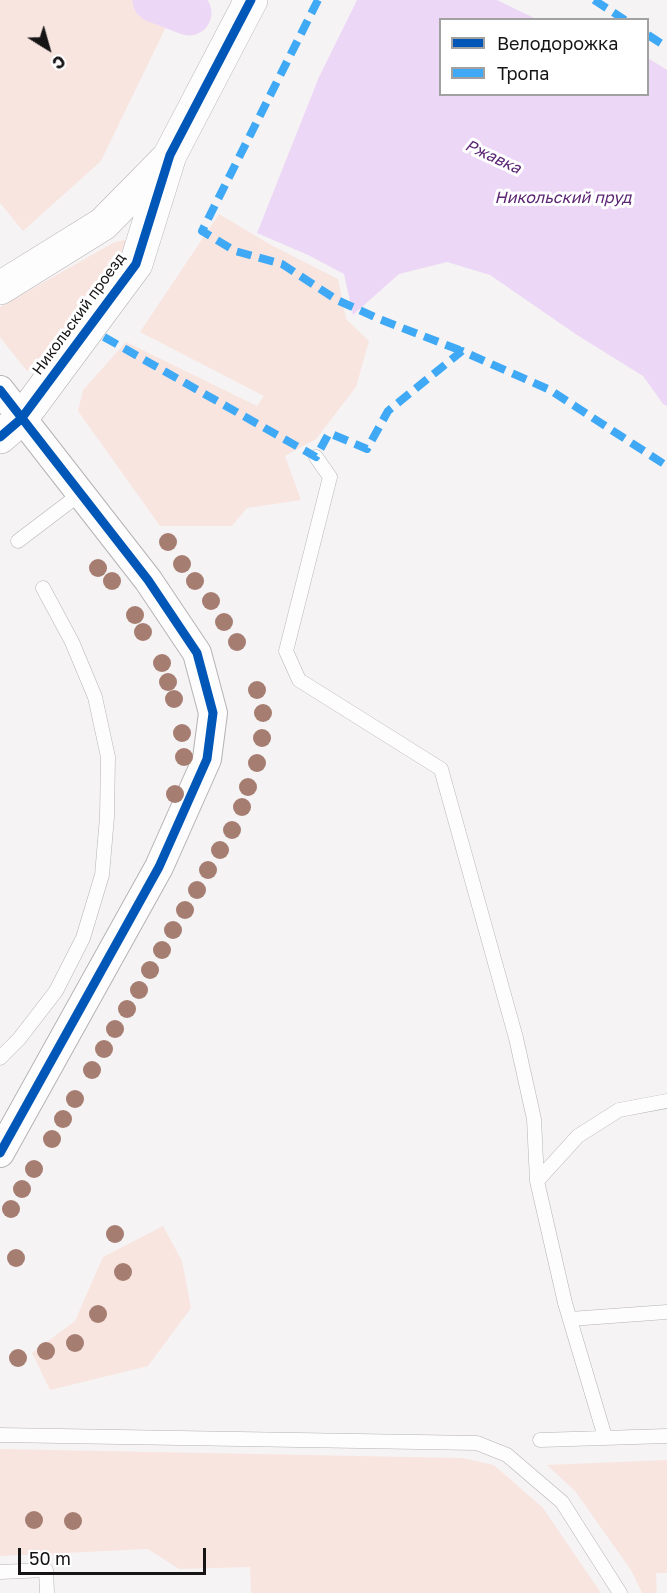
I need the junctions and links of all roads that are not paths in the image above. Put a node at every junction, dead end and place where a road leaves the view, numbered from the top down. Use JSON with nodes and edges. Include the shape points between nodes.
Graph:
{"nodes":[{"id":1,"x":251,"y":0,"type":"edge"},
{"id":2,"x":170,"y":155,"type":"junction"},
{"id":3,"x":0,"y":288,"type":"edge"},
{"id":4,"x":0,"y":390,"type":"edge"},
{"id":5,"x":10,"y":428,"type":"edge"},
{"id":6,"x":316,"y":457,"type":"dead end"},
{"id":7,"x":80,"y":494,"type":"junction"},
{"id":8,"x":18,"y":541,"type":"dead end"},
{"id":9,"x":43,"y":588,"type":"dead end"},
{"id":10,"x":0,"y":1058,"type":"edge"},
{"id":11,"x":667,"y":1101,"type":"edge"},
{"id":12,"x":0,"y":1153,"type":"edge"},
{"id":13,"x":537,"y":1181,"type":"junction"},
{"id":14,"x":667,"y":1312,"type":"edge"},
{"id":15,"x":570,"y":1319,"type":"junction"},
{"id":16,"x":0,"y":1435,"type":"edge"},
{"id":17,"x":667,"y":1436,"type":"edge"},
{"id":18,"x":605,"y":1437,"type":"junction"},
{"id":19,"x":540,"y":1440,"type":"dead end"},
{"id":20,"x":0,"y":1572,"type":"edge"},
{"id":21,"x":47,"y":1593,"type":"edge"},
{"id":22,"x":620,"y":1593,"type":"edge"}],
"edges":[{"from":1,"to":2,"type":"street","name":"Никольский проезд"},
{"from":2,"to":3,"type":"street","name":"Никольский проезд","via":[[103,224]]},
{"from":2,"to":5,"type":"street","name":"Никольский проезд","via":[[136,264]]},
{"from":4,"to":5,"type":"street"},
{"from":5,"to":7,"type":"street"},
{"from":6,"to":13,"type":"lane","via":[[330,477],[286,651],[299,680],[441,769],[516,1038],[534,1119]]},
{"from":7,"to":8,"type":"lane"},
{"from":7,"to":12,"type":"street","via":[[148,580],[196,653],[213,713],[207,759],[159,867]]},
{"from":9,"to":10,"type":"lane","via":[[95,697],[108,758],[102,875],[83,938],[56,991]]},
{"from":11,"to":13,"type":"lane","via":[[611,1115],[578,1136]]},
{"from":13,"to":15,"type":"lane"},
{"from":14,"to":15,"type":"lane"},
{"from":15,"to":18,"type":"lane"},
{"from":16,"to":22,"type":"lane","via":[[477,1443],[507,1455],[562,1502]]},
{"from":17,"to":18,"type":"lane"},
{"from":18,"to":19,"type":"lane"},
{"from":20,"to":21,"type":"lane","via":[[46,1570]]}]}
